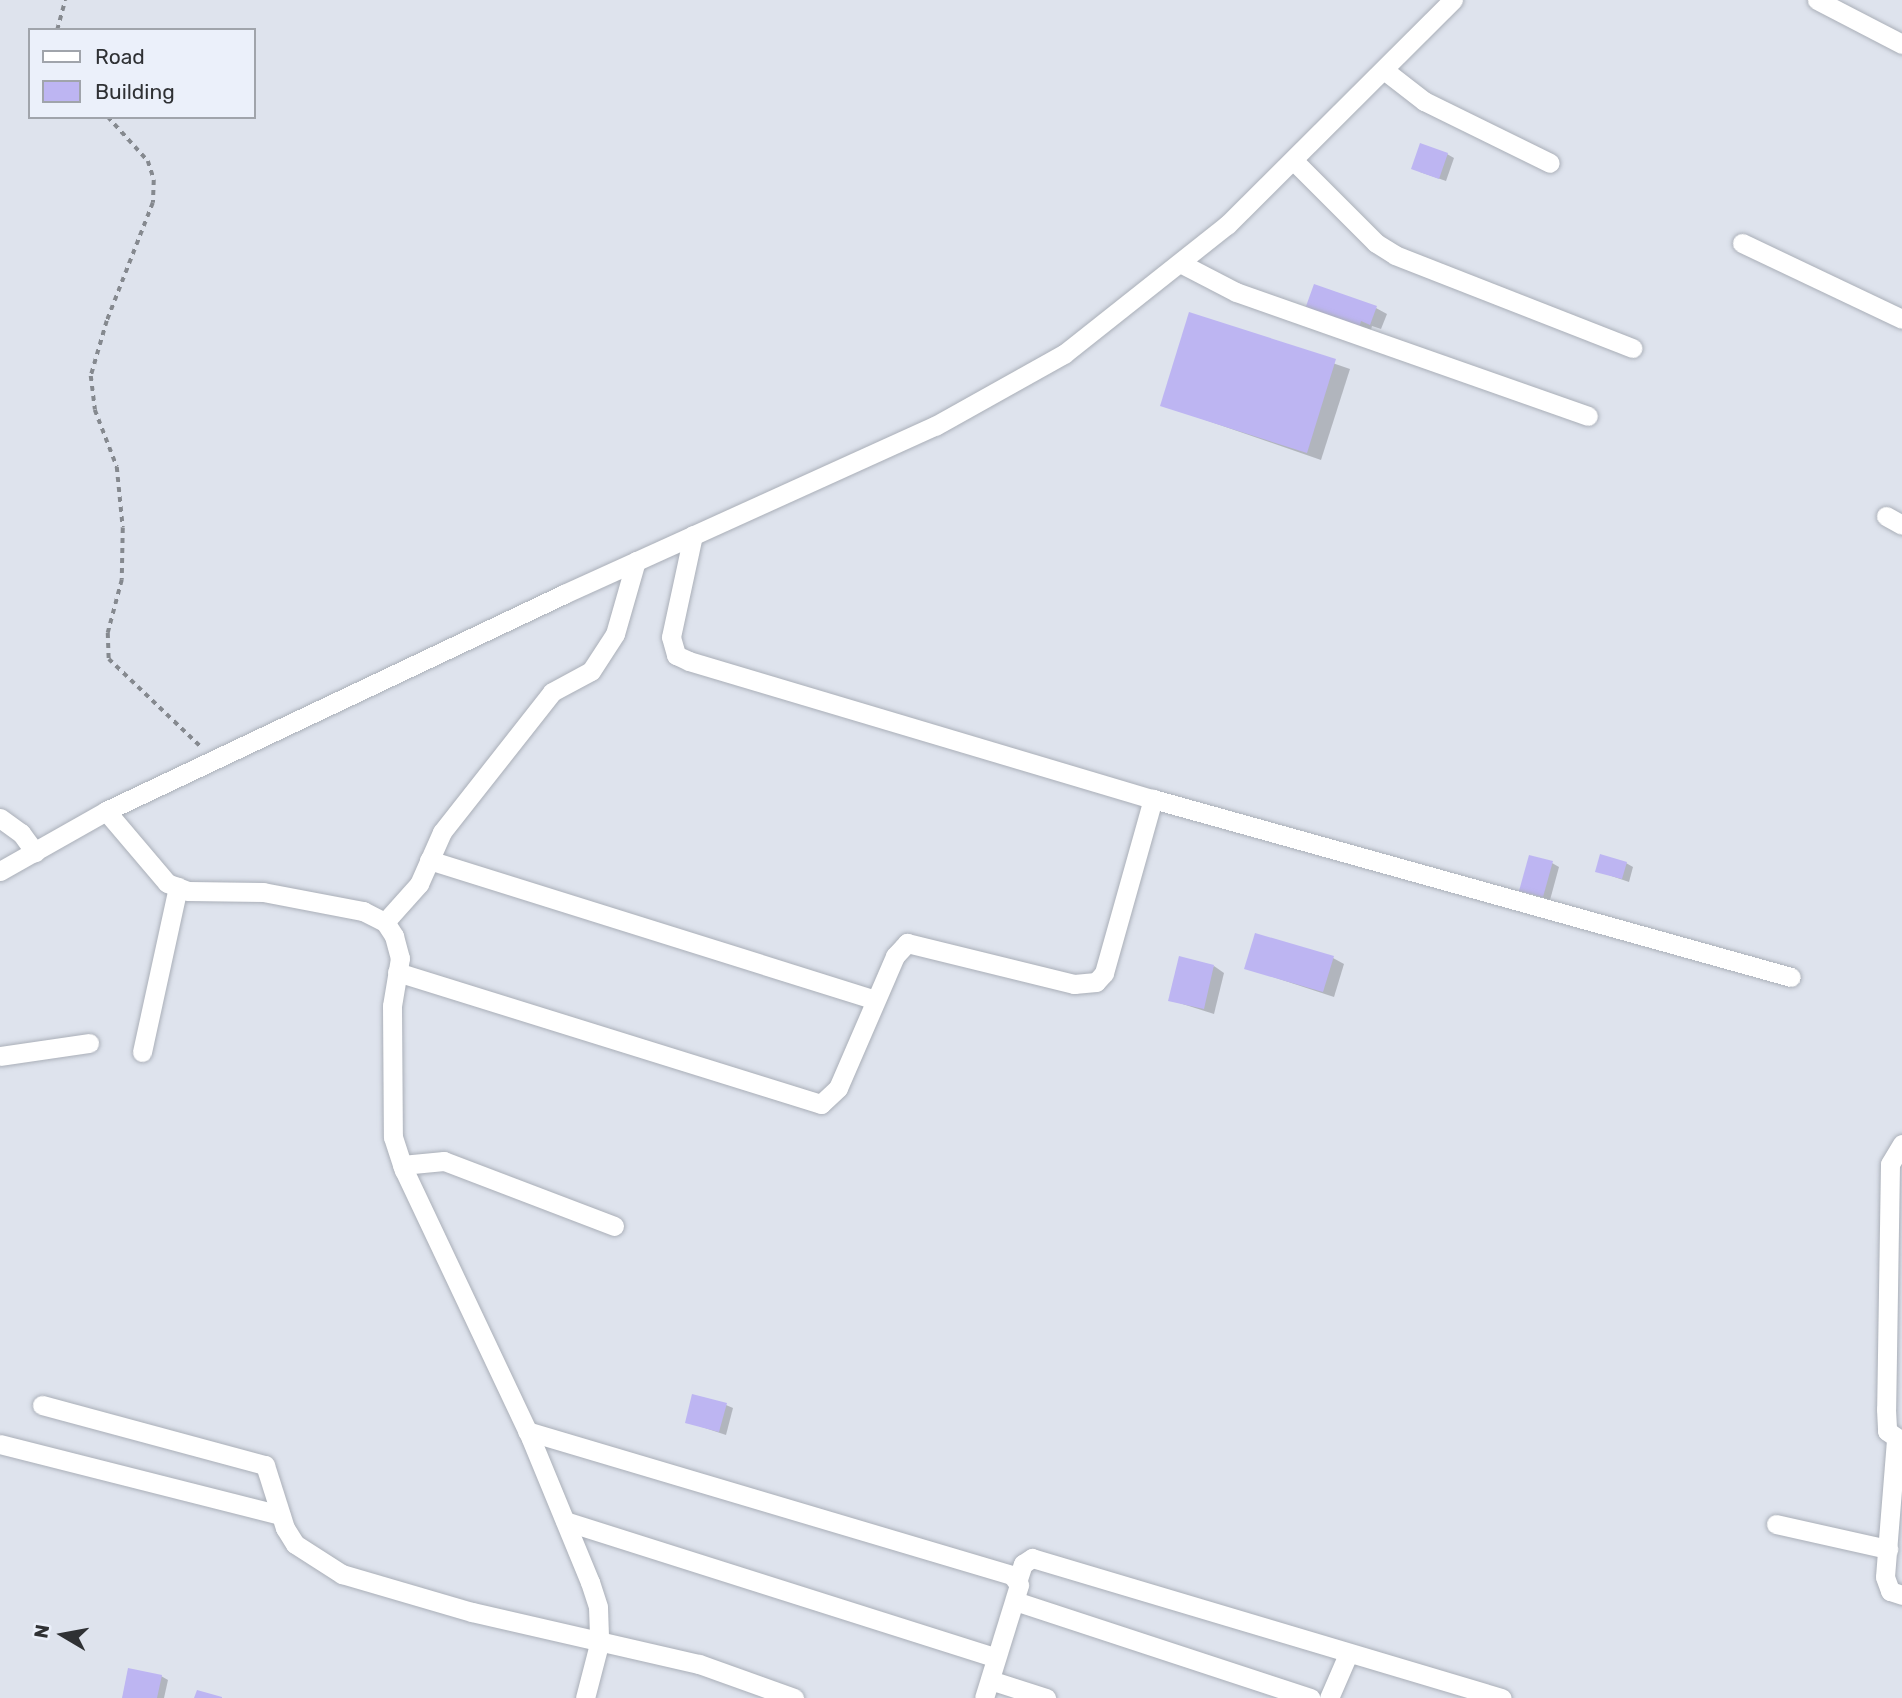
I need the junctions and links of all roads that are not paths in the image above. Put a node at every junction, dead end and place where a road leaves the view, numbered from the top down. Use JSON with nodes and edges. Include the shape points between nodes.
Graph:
{"nodes":[{"id":1,"x":1453,"y":0,"type":"edge"},
{"id":2,"x":1817,"y":0,"type":"edge"},
{"id":3,"x":1902,"y":44,"type":"edge"},
{"id":4,"x":1384,"y":70,"type":"junction"},
{"id":5,"x":1294,"y":161,"type":"junction"},
{"id":6,"x":1550,"y":163,"type":"dead end"},
{"id":7,"x":1742,"y":243,"type":"dead end"},
{"id":8,"x":1180,"y":263,"type":"junction"},
{"id":9,"x":1902,"y":320,"type":"edge"},
{"id":10,"x":1633,"y":348,"type":"dead end"},
{"id":11,"x":1588,"y":416,"type":"dead end"},
{"id":12,"x":692,"y":535,"type":"junction"},
{"id":13,"x":636,"y":561,"type":"junction"},
{"id":14,"x":1153,"y":799,"type":"junction"},
{"id":15,"x":106,"y":811,"type":"junction"},
{"id":16,"x":0,"y":818,"type":"edge"},
{"id":17,"x":35,"y":852,"type":"junction"},
{"id":18,"x":429,"y":860,"type":"junction"},
{"id":19,"x":0,"y":871,"type":"edge"},
{"id":20,"x":178,"y":887,"type":"junction"},
{"id":21,"x":385,"y":922,"type":"junction"},
{"id":22,"x":397,"y":972,"type":"junction"},
{"id":23,"x":1791,"y":977,"type":"dead end"},
{"id":24,"x":876,"y":1000,"type":"junction"},
{"id":25,"x":89,"y":1043,"type":"dead end"},
{"id":26,"x":142,"y":1052,"type":"dead end"},
{"id":27,"x":0,"y":1055,"type":"edge"},
{"id":28,"x":1900,"y":1150,"type":"edge"},
{"id":29,"x":402,"y":1165,"type":"junction"},
{"id":30,"x":614,"y":1226,"type":"dead end"},
{"id":31,"x":1895,"y":1258,"type":"edge"},
{"id":32,"x":1894,"y":1352,"type":"edge"},
{"id":33,"x":42,"y":1405,"type":"dead end"},
{"id":34,"x":527,"y":1431,"type":"junction"},
{"id":35,"x":1899,"y":1440,"type":"edge"},
{"id":36,"x":0,"y":1444,"type":"edge"},
{"id":37,"x":280,"y":1515,"type":"junction"},
{"id":38,"x":565,"y":1521,"type":"junction"},
{"id":39,"x":1776,"y":1524,"type":"dead end"},
{"id":40,"x":1888,"y":1549,"type":"junction"},
{"id":41,"x":1018,"y":1579,"type":"junction"},
{"id":42,"x":1902,"y":1595,"type":"edge"},
{"id":43,"x":1014,"y":1601,"type":"junction"},
{"id":44,"x":599,"y":1644,"type":"junction"},
{"id":45,"x":1348,"y":1654,"type":"junction"},
{"id":46,"x":996,"y":1658,"type":"junction"},
{"id":47,"x":987,"y":1689,"type":"edge"},
{"id":48,"x":585,"y":1698,"type":"edge"},
{"id":49,"x":794,"y":1698,"type":"edge"},
{"id":50,"x":1046,"y":1698,"type":"edge"},
{"id":51,"x":1310,"y":1698,"type":"edge"},
{"id":52,"x":1329,"y":1698,"type":"edge"},
{"id":53,"x":1502,"y":1698,"type":"edge"}],
"edges":[{"from":1,"to":4,"type":"street"},
{"from":2,"to":3,"type":"street"},
{"from":4,"to":5,"type":"street"},
{"from":4,"to":6,"type":"street","via":[[1424,101]]},
{"from":5,"to":8,"type":"street"},
{"from":5,"to":10,"type":"street","via":[[1376,243],[1395,254]]},
{"from":7,"to":9,"type":"street"},
{"from":8,"to":11,"type":"street","via":[[1236,292]]},
{"from":8,"to":12,"type":"street","via":[[1109,322],[1052,360],[934,426]]},
{"from":12,"to":13,"type":"street"},
{"from":12,"to":14,"type":"street","via":[[671,636],[676,655]]},
{"from":13,"to":15,"type":"street"},
{"from":13,"to":18,"type":"street","via":[[615,634],[590,671],[552,692],[442,832]]},
{"from":14,"to":23,"type":"street"},
{"from":14,"to":24,"type":"street","via":[[1104,973],[1096,982],[1074,985],[906,943],[895,956]]},
{"from":15,"to":17,"type":"street"},
{"from":15,"to":20,"type":"street","via":[[167,883]]},
{"from":16,"to":17,"type":"street","via":[[21,833]]},
{"from":17,"to":19,"type":"street"},
{"from":18,"to":21,"type":"street","via":[[419,884]]},
{"from":18,"to":24,"type":"street"},
{"from":20,"to":21,"type":"street","via":[[263,892],[363,911]]},
{"from":20,"to":26,"type":"street"},
{"from":21,"to":22,"type":"street","via":[[394,936]]},
{"from":22,"to":24,"type":"street","via":[[813,1104],[828,1100],[838,1088]]},
{"from":22,"to":29,"type":"street","via":[[392,1006],[392,1113],[393,1137]]},
{"from":25,"to":27,"type":"street"},
{"from":28,"to":31,"type":"street","via":[[1890,1164]]},
{"from":29,"to":30,"type":"street","via":[[444,1161]]},
{"from":29,"to":34,"type":"street"},
{"from":31,"to":32,"type":"street"},
{"from":32,"to":35,"type":"street","via":[[1888,1431]]},
{"from":33,"to":37,"type":"street","via":[[258,1461],[268,1471]]},
{"from":34,"to":38,"type":"street"},
{"from":34,"to":41,"type":"street"},
{"from":35,"to":40,"type":"street"},
{"from":36,"to":37,"type":"street"},
{"from":37,"to":44,"type":"street","via":[[305,1553],[342,1573]]},
{"from":38,"to":44,"type":"street","via":[[598,1607]]},
{"from":38,"to":46,"type":"street"},
{"from":39,"to":40,"type":"street"},
{"from":40,"to":42,"type":"street","via":[[1886,1585]]},
{"from":41,"to":43,"type":"street"},
{"from":41,"to":45,"type":"street","via":[[1023,1564],[1032,1559]]},
{"from":43,"to":46,"type":"street"},
{"from":43,"to":51,"type":"street"},
{"from":44,"to":48,"type":"street"},
{"from":44,"to":49,"type":"street","via":[[699,1664]]},
{"from":45,"to":52,"type":"street"},
{"from":45,"to":53,"type":"street"},
{"from":46,"to":47,"type":"street"},
{"from":47,"to":50,"type":"street"}]}
